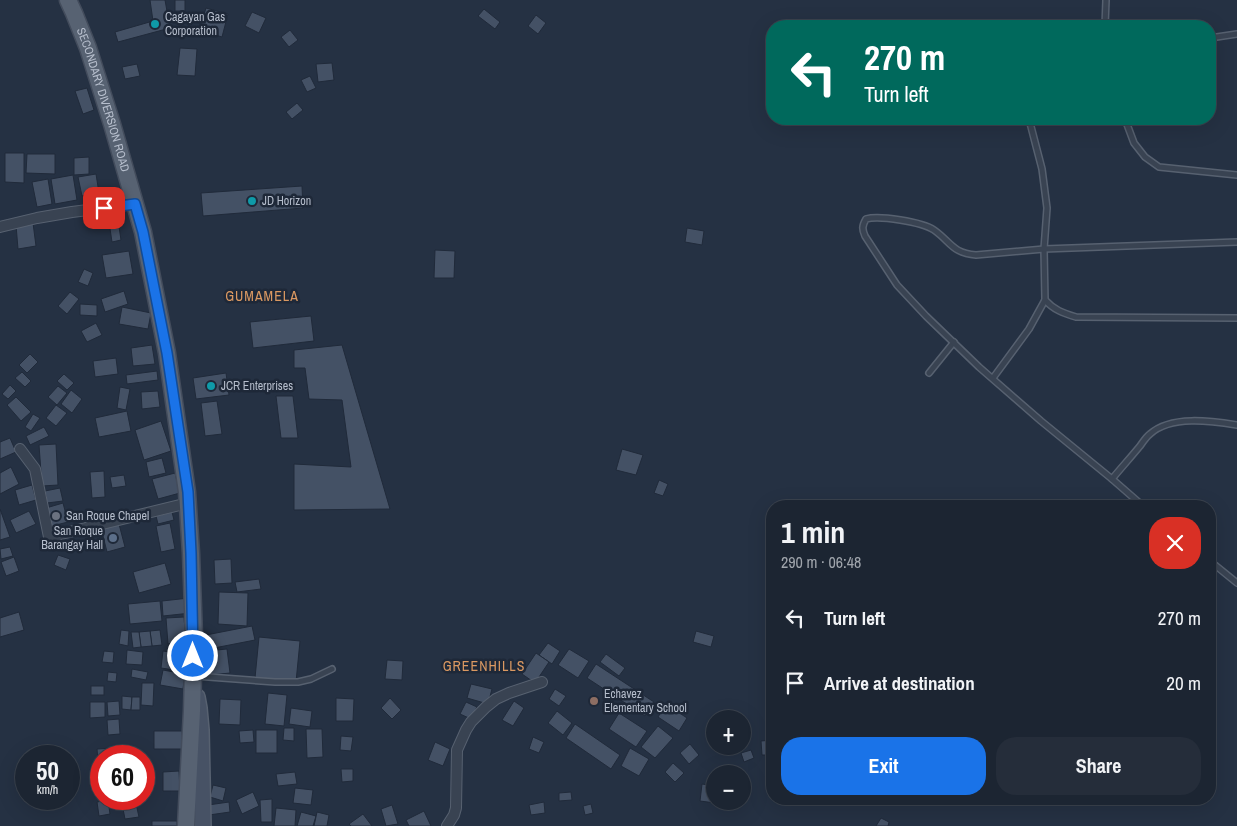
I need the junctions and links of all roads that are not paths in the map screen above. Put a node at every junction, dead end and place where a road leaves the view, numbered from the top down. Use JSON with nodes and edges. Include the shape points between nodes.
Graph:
{"nodes":[{"id":1,"x":68,"y":0,"type":"edge"},
{"id":2,"x":1106,"y":0,"type":"edge"},
{"id":3,"x":1105,"y":20,"type":"edge"},
{"id":4,"x":1237,"y":34,"type":"edge"},
{"id":5,"x":1216,"y":37,"type":"edge"},
{"id":6,"x":1031,"y":125,"type":"edge"},
{"id":7,"x":1127,"y":125,"type":"edge"},
{"id":8,"x":1237,"y":175,"type":"edge"},
{"id":9,"x":135,"y":204,"type":"junction"},
{"id":10,"x":0,"y":227,"type":"edge"},
{"id":11,"x":1237,"y":242,"type":"edge"},
{"id":12,"x":1044,"y":249,"type":"junction"},
{"id":13,"x":1045,"y":300,"type":"junction"},
{"id":14,"x":1237,"y":318,"type":"edge"},
{"id":15,"x":954,"y":342,"type":"junction"},
{"id":16,"x":929,"y":373,"type":"dead end"},
{"id":17,"x":993,"y":378,"type":"junction"},
{"id":18,"x":1237,"y":425,"type":"edge"},
{"id":19,"x":20,"y":449,"type":"dead end"},
{"id":20,"x":1112,"y":479,"type":"junction"},
{"id":21,"x":1136,"y":500,"type":"edge"},
{"id":22,"x":188,"y":503,"type":"junction"},
{"id":23,"x":1216,"y":566,"type":"edge"},
{"id":24,"x":1237,"y":583,"type":"edge"},
{"id":25,"x":332,"y":669,"type":"dead end"},
{"id":26,"x":193,"y":680,"type":"junction"},
{"id":27,"x":542,"y":682,"type":"dead end"},
{"id":28,"x":186,"y":826,"type":"edge"},
{"id":29,"x":203,"y":826,"type":"edge"},
{"id":30,"x":447,"y":826,"type":"edge"}],
"edges":[{"from":1,"to":9,"type":"main road","name":"SECONDARY DIVERSION ROAD","via":[[88,48]]},
{"from":2,"to":3,"type":"lane"},
{"from":4,"to":5,"type":"lane"},
{"from":6,"to":12,"type":"lane","via":[[1047,208]]},
{"from":7,"to":8,"type":"lane","via":[[1134,143],[1145,158],[1159,167]]},
{"from":9,"to":10,"type":"street","via":[[72,212]]},
{"from":9,"to":22,"type":"main road","name":"SECONDARY DIVERSION ROAD","via":[[167,353]]},
{"from":11,"to":12,"type":"lane"},
{"from":12,"to":13,"type":"lane"},
{"from":12,"to":15,"type":"lane","via":[[967,254],[953,248],[941,235],[924,225],[879,217],[866,219],[862,230],[897,285]]},
{"from":13,"to":14,"type":"lane","via":[[1051,307],[1076,317]]},
{"from":13,"to":17,"type":"lane","via":[[1029,329]]},
{"from":15,"to":16,"type":"lane"},
{"from":15,"to":17,"type":"lane"},
{"from":17,"to":20,"type":"lane"},
{"from":18,"to":20,"type":"lane","via":[[1211,420],[1160,427],[1150,434]]},
{"from":19,"to":22,"type":"street","via":[[35,469],[50,537]]},
{"from":20,"to":21,"type":"lane"},
{"from":22,"to":26,"type":"main road","name":"SECONDARY DIVERSION ROAD"},
{"from":23,"to":24,"type":"lane"},
{"from":25,"to":26,"type":"lane","via":[[298,682]]},
{"from":26,"to":28,"type":"main road","name":"SECONDARY DIVERSION ROAD"},
{"from":26,"to":29,"type":"street","via":[[199,708]]},
{"from":27,"to":30,"type":"street","via":[[496,699],[471,722],[457,750],[456,808]]}]}
